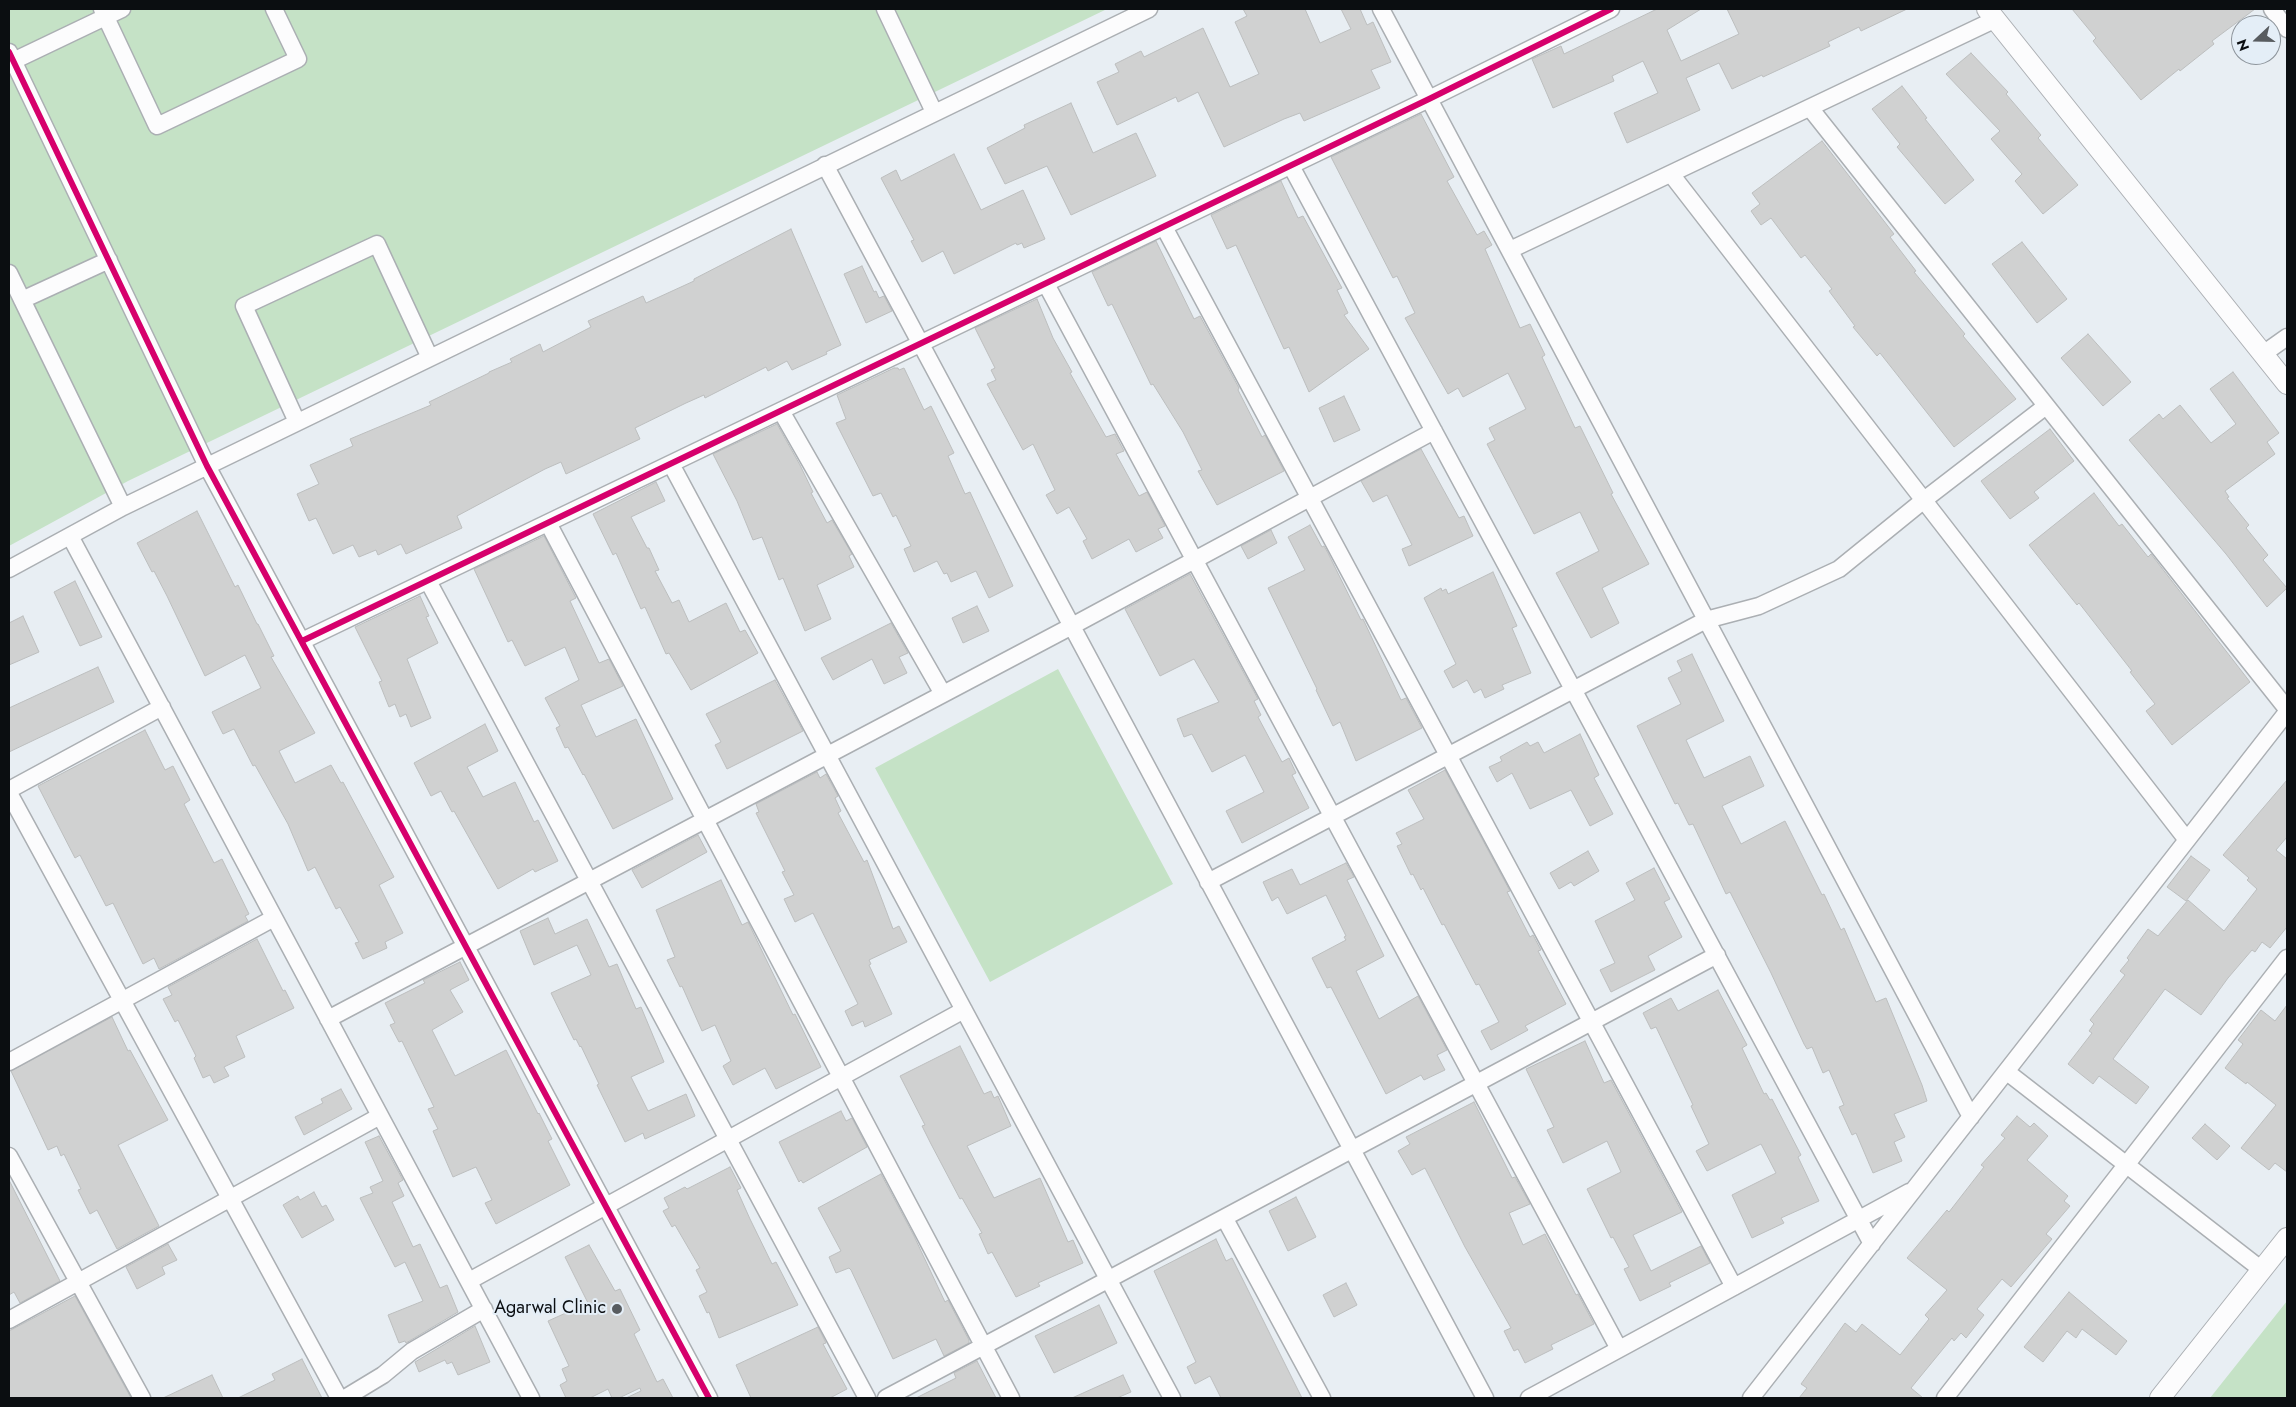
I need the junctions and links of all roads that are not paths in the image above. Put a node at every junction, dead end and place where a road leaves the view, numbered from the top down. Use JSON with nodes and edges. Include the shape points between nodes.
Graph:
{"nodes":[{"id":1,"x":122,"y":9,"type":"edge"},
{"id":2,"x":274,"y":9,"type":"edge"},
{"id":3,"x":884,"y":9,"type":"edge"},
{"id":4,"x":1149,"y":9,"type":"edge"},
{"id":5,"x":1381,"y":9,"type":"edge"},
{"id":6,"x":1611,"y":9,"type":"edge"},
{"id":7,"x":2272,"y":9,"type":"edge"},
{"id":8,"x":103,"y":13,"type":"edge"},
{"id":9,"x":1992,"y":14,"type":"edge"},
{"id":10,"x":2287,"y":29,"type":"edge"},
{"id":11,"x":10,"y":58,"type":"edge"},
{"id":12,"x":1429,"y":99,"type":"junction"},
{"id":13,"x":1810,"y":108,"type":"junction"},
{"id":14,"x":934,"y":112,"type":"junction"},
{"id":15,"x":824,"y":165,"type":"junction"},
{"id":16,"x":1291,"y":166,"type":"junction"},
{"id":17,"x":1671,"y":174,"type":"junction"},
{"id":18,"x":1164,"y":227,"type":"junction"},
{"id":19,"x":1510,"y":250,"type":"junction"},
{"id":20,"x":109,"y":260,"type":"junction"},
{"id":21,"x":9,"y":273,"type":"edge"},
{"id":22,"x":1046,"y":284,"type":"junction"},
{"id":23,"x":22,"y":300,"type":"junction"},
{"id":24,"x":2287,"y":337,"type":"edge"},
{"id":25,"x":920,"y":344,"type":"junction"},
{"id":26,"x":2263,"y":354,"type":"junction"},
{"id":27,"x":430,"y":358,"type":"junction"},
{"id":28,"x":2287,"y":384,"type":"edge"},
{"id":29,"x":2046,"y":406,"type":"junction"},
{"id":30,"x":782,"y":411,"type":"junction"},
{"id":31,"x":297,"y":422,"type":"junction"},
{"id":32,"x":1434,"y":431,"type":"junction"},
{"id":33,"x":672,"y":464,"type":"junction"},
{"id":34,"x":208,"y":466,"type":"junction"},
{"id":35,"x":1310,"y":498,"type":"junction"},
{"id":36,"x":1924,"y":500,"type":"junction"},
{"id":37,"x":123,"y":507,"type":"junction"},
{"id":38,"x":548,"y":523,"type":"junction"},
{"id":39,"x":70,"y":536,"type":"junction"},
{"id":40,"x":1194,"y":560,"type":"junction"},
{"id":41,"x":9,"y":569,"type":"edge"},
{"id":42,"x":428,"y":581,"type":"junction"},
{"id":43,"x":1706,"y":620,"type":"junction"},
{"id":44,"x":1072,"y":626,"type":"junction"},
{"id":45,"x":302,"y":642,"type":"junction"},
{"id":46,"x":1574,"y":690,"type":"junction"},
{"id":47,"x":943,"y":694,"type":"junction"},
{"id":48,"x":162,"y":708,"type":"junction"},
{"id":49,"x":2287,"y":711,"type":"edge"},
{"id":50,"x":828,"y":755,"type":"junction"},
{"id":51,"x":1448,"y":756,"type":"junction"},
{"id":52,"x":9,"y":792,"type":"edge"},
{"id":53,"x":1332,"y":816,"type":"junction"},
{"id":54,"x":705,"y":820,"type":"junction"},
{"id":55,"x":2188,"y":840,"type":"junction"},
{"id":56,"x":589,"y":881,"type":"junction"},
{"id":57,"x":1208,"y":882,"type":"junction"},
{"id":58,"x":274,"y":918,"type":"junction"},
{"id":59,"x":466,"y":946,"type":"junction"},
{"id":60,"x":1717,"y":955,"type":"junction"},
{"id":61,"x":2287,"y":958,"type":"edge"},
{"id":62,"x":122,"y":1000,"type":"junction"},
{"id":63,"x":964,"y":1010,"type":"junction"},
{"id":64,"x":328,"y":1019,"type":"junction"},
{"id":65,"x":1592,"y":1023,"type":"junction"},
{"id":66,"x":9,"y":1062,"type":"edge"},
{"id":67,"x":2007,"y":1072,"type":"junction"},
{"id":68,"x":841,"y":1077,"type":"junction"},
{"id":69,"x":1477,"y":1084,"type":"junction"},
{"id":70,"x":380,"y":1116,"type":"junction"},
{"id":71,"x":1971,"y":1117,"type":"junction"},
{"id":72,"x":728,"y":1139,"type":"junction"},
{"id":73,"x":1352,"y":1151,"type":"junction"},
{"id":74,"x":9,"y":1156,"type":"edge"},
{"id":75,"x":2127,"y":1165,"type":"junction"},
{"id":76,"x":1916,"y":1188,"type":"junction"},
{"id":77,"x":231,"y":1198,"type":"junction"},
{"id":78,"x":605,"y":1206,"type":"junction"},
{"id":79,"x":1225,"y":1219,"type":"junction"},
{"id":80,"x":1859,"y":1219,"type":"junction"},
{"id":81,"x":2287,"y":1238,"type":"edge"},
{"id":82,"x":1872,"y":1244,"type":"junction"},
{"id":83,"x":2262,"y":1270,"type":"junction"},
{"id":84,"x":1108,"y":1280,"type":"junction"},
{"id":85,"x":469,"y":1281,"type":"junction"},
{"id":86,"x":78,"y":1282,"type":"junction"},
{"id":87,"x":1734,"y":1287,"type":"junction"},
{"id":88,"x":484,"y":1309,"type":"junction"},
{"id":89,"x":9,"y":1320,"type":"edge"},
{"id":90,"x":984,"y":1346,"type":"junction"},
{"id":91,"x":1619,"y":1349,"type":"junction"},
{"id":92,"x":142,"y":1398,"type":"edge"},
{"id":93,"x":339,"y":1398,"type":"edge"},
{"id":94,"x":345,"y":1398,"type":"edge"},
{"id":95,"x":531,"y":1398,"type":"edge"},
{"id":96,"x":709,"y":1398,"type":"edge"},
{"id":97,"x":867,"y":1398,"type":"edge"},
{"id":98,"x":886,"y":1398,"type":"edge"},
{"id":99,"x":1011,"y":1398,"type":"edge"},
{"id":100,"x":1172,"y":1398,"type":"edge"},
{"id":101,"x":1322,"y":1398,"type":"edge"},
{"id":102,"x":1485,"y":1398,"type":"edge"},
{"id":103,"x":1529,"y":1398,"type":"edge"},
{"id":104,"x":1751,"y":1398,"type":"edge"},
{"id":105,"x":1945,"y":1398,"type":"edge"},
{"id":106,"x":2160,"y":1398,"type":"edge"}],
"edges":[{"from":1,"to":8,"type":"street"},
{"from":2,"to":8,"type":"street","via":[[298,59],[157,126]]},
{"from":3,"to":14,"type":"street"},
{"from":4,"to":14,"type":"street"},
{"from":5,"to":12,"type":"street"},
{"from":6,"to":12,"type":"street"},
{"from":7,"to":10,"type":"street"},
{"from":8,"to":11,"type":"street"},
{"from":9,"to":13,"type":"street"},
{"from":9,"to":26,"type":"street"},
{"from":11,"to":20,"type":"street"},
{"from":12,"to":16,"type":"street"},
{"from":12,"to":19,"type":"street"},
{"from":13,"to":17,"type":"street"},
{"from":13,"to":29,"type":"street"},
{"from":14,"to":15,"type":"street"},
{"from":15,"to":25,"type":"street"},
{"from":15,"to":27,"type":"street"},
{"from":16,"to":18,"type":"street"},
{"from":16,"to":32,"type":"street"},
{"from":17,"to":19,"type":"street"},
{"from":17,"to":36,"type":"street"},
{"from":18,"to":22,"type":"street"},
{"from":18,"to":35,"type":"street"},
{"from":19,"to":43,"type":"street"},
{"from":20,"to":23,"type":"street"},
{"from":20,"to":34,"type":"street"},
{"from":21,"to":23,"type":"street"},
{"from":22,"to":25,"type":"street"},
{"from":22,"to":40,"type":"street"},
{"from":23,"to":37,"type":"street"},
{"from":24,"to":26,"type":"street"},
{"from":25,"to":30,"type":"street"},
{"from":25,"to":44,"type":"street"},
{"from":26,"to":28,"type":"street"},
{"from":27,"to":31,"type":"street"},
{"from":27,"to":31,"type":"street","via":[[378,244],[244,306]]},
{"from":29,"to":36,"type":"street"},
{"from":29,"to":49,"type":"street"},
{"from":30,"to":33,"type":"street"},
{"from":30,"to":47,"type":"street"},
{"from":31,"to":34,"type":"street"},
{"from":32,"to":35,"type":"street"},
{"from":32,"to":46,"type":"street"},
{"from":33,"to":38,"type":"street"},
{"from":33,"to":50,"type":"street"},
{"from":34,"to":37,"type":"street"},
{"from":34,"to":45,"type":"street"},
{"from":35,"to":40,"type":"street"},
{"from":35,"to":51,"type":"street"},
{"from":36,"to":43,"type":"street","via":[[1839,569],[1759,606]]},
{"from":36,"to":55,"type":"street"},
{"from":37,"to":39,"type":"street"},
{"from":38,"to":42,"type":"street"},
{"from":38,"to":54,"type":"street"},
{"from":39,"to":41,"type":"street"},
{"from":39,"to":48,"type":"street"},
{"from":40,"to":44,"type":"street"},
{"from":40,"to":53,"type":"street"},
{"from":42,"to":45,"type":"street"},
{"from":42,"to":56,"type":"street"},
{"from":43,"to":46,"type":"street"},
{"from":43,"to":71,"type":"street"},
{"from":44,"to":47,"type":"street"},
{"from":44,"to":57,"type":"street"},
{"from":45,"to":59,"type":"street"},
{"from":46,"to":51,"type":"street"},
{"from":46,"to":60,"type":"street"},
{"from":47,"to":50,"type":"street"},
{"from":48,"to":52,"type":"street"},
{"from":48,"to":58,"type":"street"},
{"from":49,"to":55,"type":"street"},
{"from":50,"to":54,"type":"street"},
{"from":50,"to":63,"type":"street"},
{"from":51,"to":53,"type":"street"},
{"from":51,"to":65,"type":"street"},
{"from":52,"to":62,"type":"street"},
{"from":53,"to":57,"type":"street"},
{"from":53,"to":69,"type":"street"},
{"from":54,"to":56,"type":"street"},
{"from":54,"to":68,"type":"street"},
{"from":55,"to":67,"type":"street"},
{"from":56,"to":59,"type":"street"},
{"from":56,"to":72,"type":"street"},
{"from":57,"to":73,"type":"street"},
{"from":58,"to":62,"type":"street"},
{"from":58,"to":64,"type":"street"},
{"from":59,"to":64,"type":"street"},
{"from":59,"to":78,"type":"street"},
{"from":60,"to":65,"type":"street"},
{"from":60,"to":80,"type":"street"},
{"from":61,"to":75,"type":"street"},
{"from":62,"to":66,"type":"street"},
{"from":62,"to":77,"type":"street"},
{"from":63,"to":68,"type":"street"},
{"from":63,"to":84,"type":"street"},
{"from":64,"to":70,"type":"street"},
{"from":65,"to":69,"type":"street"},
{"from":65,"to":87,"type":"street"},
{"from":67,"to":71,"type":"street"},
{"from":67,"to":75,"type":"street"},
{"from":68,"to":72,"type":"street"},
{"from":68,"to":90,"type":"street"},
{"from":69,"to":73,"type":"street"},
{"from":69,"to":91,"type":"street"},
{"from":70,"to":77,"type":"street"},
{"from":70,"to":85,"type":"street"},
{"from":71,"to":76,"type":"street"},
{"from":72,"to":78,"type":"street"},
{"from":72,"to":97,"type":"street"},
{"from":73,"to":79,"type":"street"},
{"from":73,"to":102,"type":"street"},
{"from":74,"to":86,"type":"street"},
{"from":75,"to":83,"type":"street"},
{"from":75,"to":105,"type":"street"},
{"from":76,"to":80,"type":"street"},
{"from":76,"to":82,"type":"street"},
{"from":77,"to":86,"type":"street"},
{"from":77,"to":93,"type":"street"},
{"from":78,"to":85,"type":"street"},
{"from":78,"to":96,"type":"street"},
{"from":79,"to":84,"type":"street"},
{"from":79,"to":101,"type":"street"},
{"from":80,"to":82,"type":"street"},
{"from":80,"to":87,"type":"street"},
{"from":81,"to":83,"type":"street"},
{"from":82,"to":104,"type":"street"},
{"from":83,"to":106,"type":"street"},
{"from":84,"to":90,"type":"street"},
{"from":84,"to":100,"type":"street"},
{"from":85,"to":88,"type":"street"},
{"from":86,"to":89,"type":"street"},
{"from":86,"to":92,"type":"street"},
{"from":87,"to":91,"type":"street"},
{"from":88,"to":94,"type":"street","via":[[412,1351]]},
{"from":88,"to":95,"type":"street"},
{"from":90,"to":98,"type":"street"},
{"from":90,"to":99,"type":"street"},
{"from":91,"to":103,"type":"street"}]}
